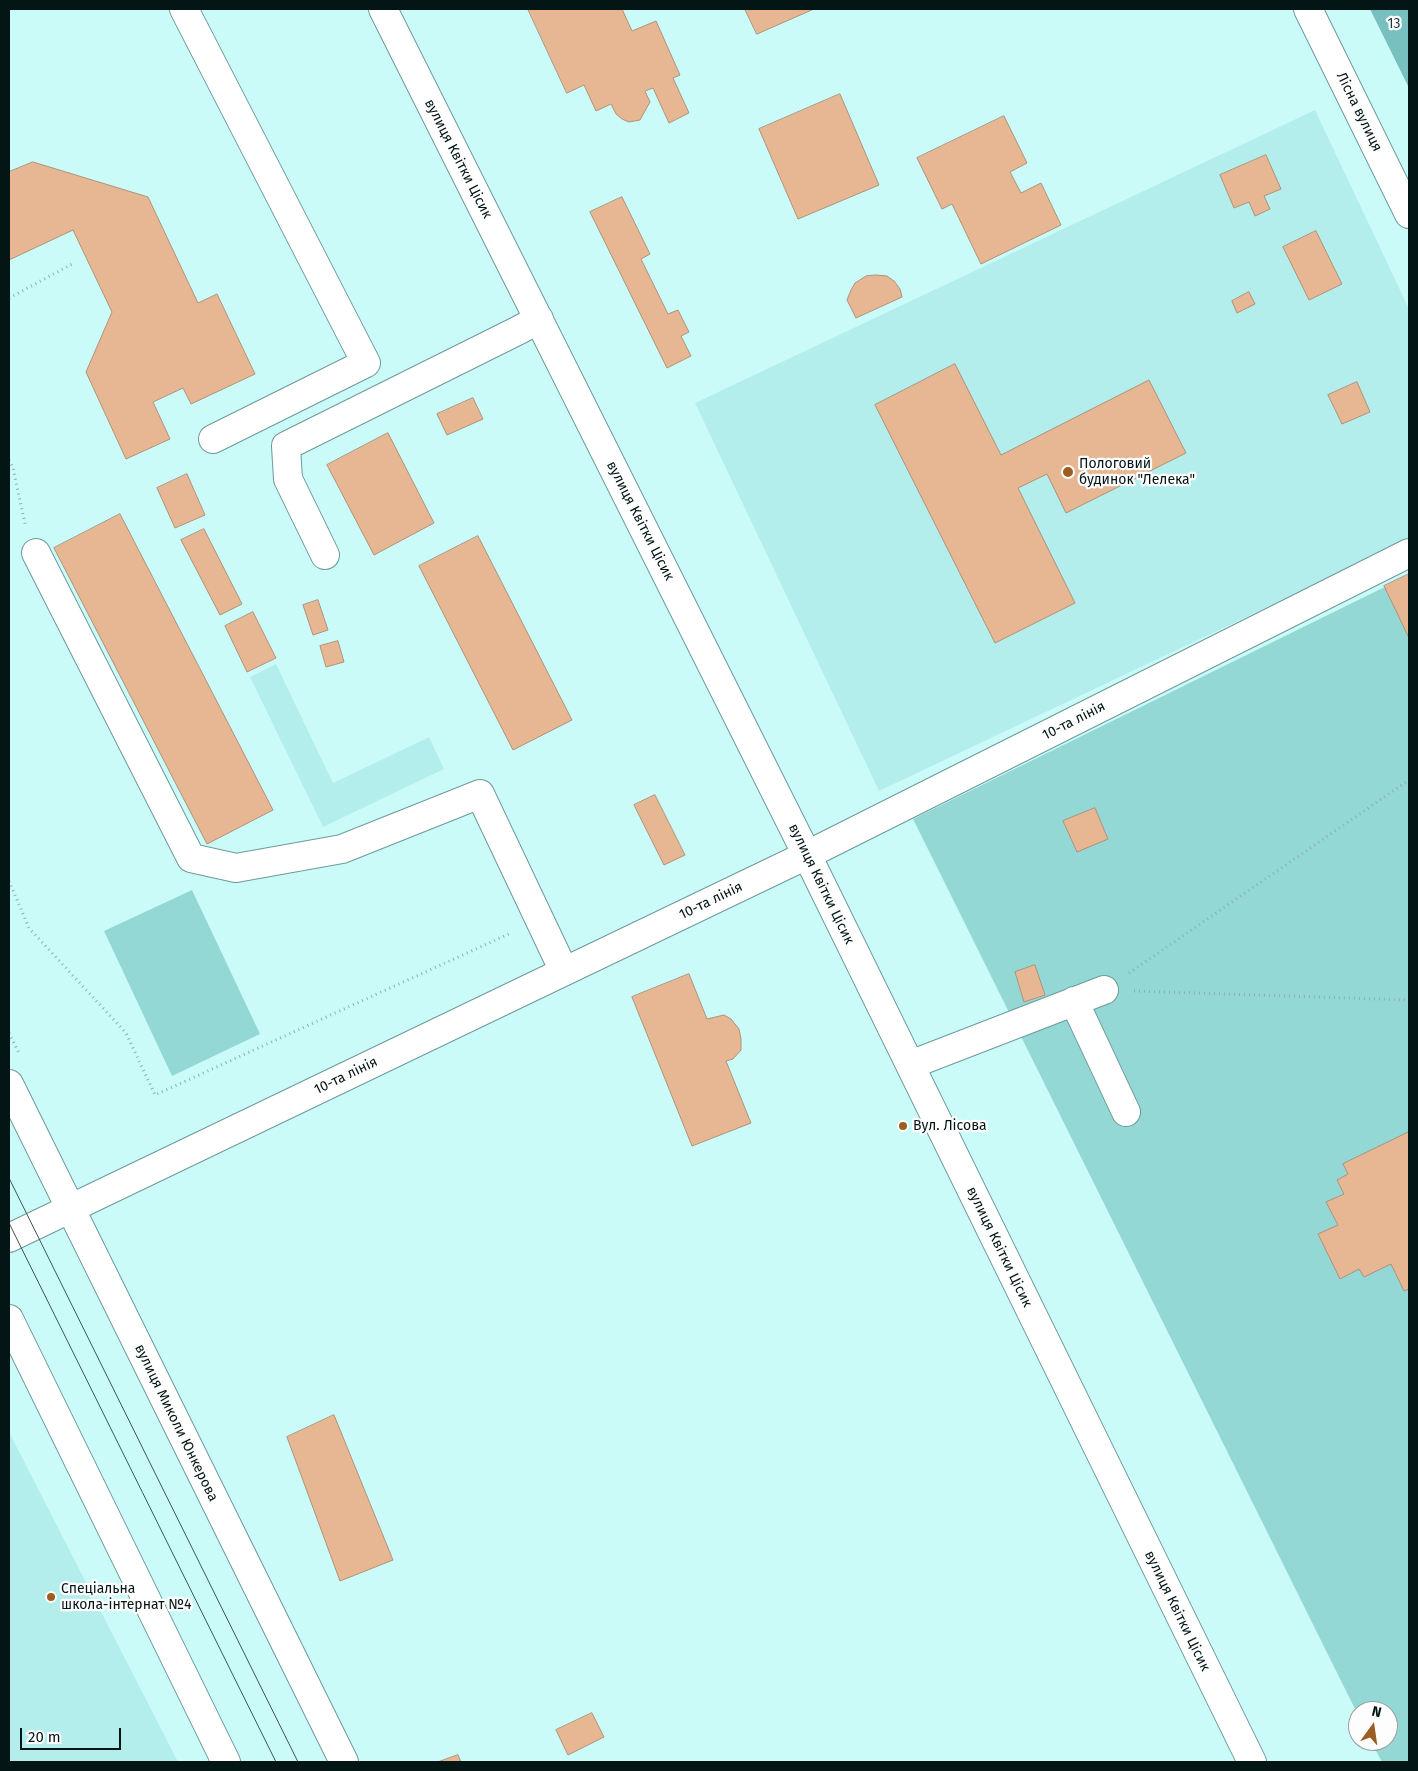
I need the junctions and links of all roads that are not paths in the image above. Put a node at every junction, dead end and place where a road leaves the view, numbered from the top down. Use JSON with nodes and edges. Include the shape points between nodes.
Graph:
{"nodes":[{"id":1,"x":184,"y":9,"type":"edge"},
{"id":2,"x":383,"y":9,"type":"edge"},
{"id":3,"x":1308,"y":9,"type":"edge"},
{"id":4,"x":1409,"y":214,"type":"edge"},
{"id":5,"x":538,"y":319,"type":"junction"},
{"id":6,"x":213,"y":439,"type":"dead end"},
{"id":7,"x":36,"y":552,"type":"road end"},
{"id":8,"x":1409,"y":553,"type":"edge"},
{"id":9,"x":325,"y":555,"type":"dead end"},
{"id":10,"x":807,"y":855,"type":"junction"},
{"id":11,"x":561,"y":966,"type":"dead end"},
{"id":12,"x":1104,"y":990,"type":"road end"},
{"id":13,"x":1074,"y":1001,"type":"junction"},
{"id":14,"x":910,"y":1065,"type":"junction"},
{"id":15,"x":9,"y":1084,"type":"edge"},
{"id":16,"x":1126,"y":1112,"type":"dead end"},
{"id":17,"x":70,"y":1208,"type":"junction"},
{"id":18,"x":9,"y":1238,"type":"edge"},
{"id":19,"x":9,"y":1319,"type":"edge"},
{"id":20,"x":226,"y":1762,"type":"edge"},
{"id":21,"x":344,"y":1762,"type":"edge"},
{"id":22,"x":1252,"y":1762,"type":"edge"}],
"edges":[{"from":1,"to":6,"type":"street","via":[[366,363]]},
{"from":2,"to":5,"type":"street","name":"вулиця Квітки Цісик"},
{"from":3,"to":4,"type":"street","name":"Лісна вулиця"},
{"from":5,"to":9,"type":"street","via":[[286,446],[288,479]]},
{"from":5,"to":10,"type":"street","name":"вулиця Квітки Цісик"},
{"from":7,"to":11,"type":"street","via":[[191,858],[236,868],[342,850],[480,794]]},
{"from":8,"to":10,"type":"street","name":"10-та лінія"},
{"from":10,"to":14,"type":"street","name":"вулиця Квітки Цісик"},
{"from":10,"to":17,"type":"street","name":"10-та лінія"},
{"from":12,"to":13,"type":"street"},
{"from":13,"to":14,"type":"street"},
{"from":13,"to":16,"type":"street"},
{"from":14,"to":22,"type":"street","name":"вулиця Квітки Цісик"},
{"from":15,"to":17,"type":"street","name":"вулиця Миколи Юнкерова"},
{"from":17,"to":18,"type":"street","name":"10-та лінія"},
{"from":17,"to":21,"type":"street","name":"вулиця Миколи Юнкерова"},
{"from":19,"to":20,"type":"street"}]}
